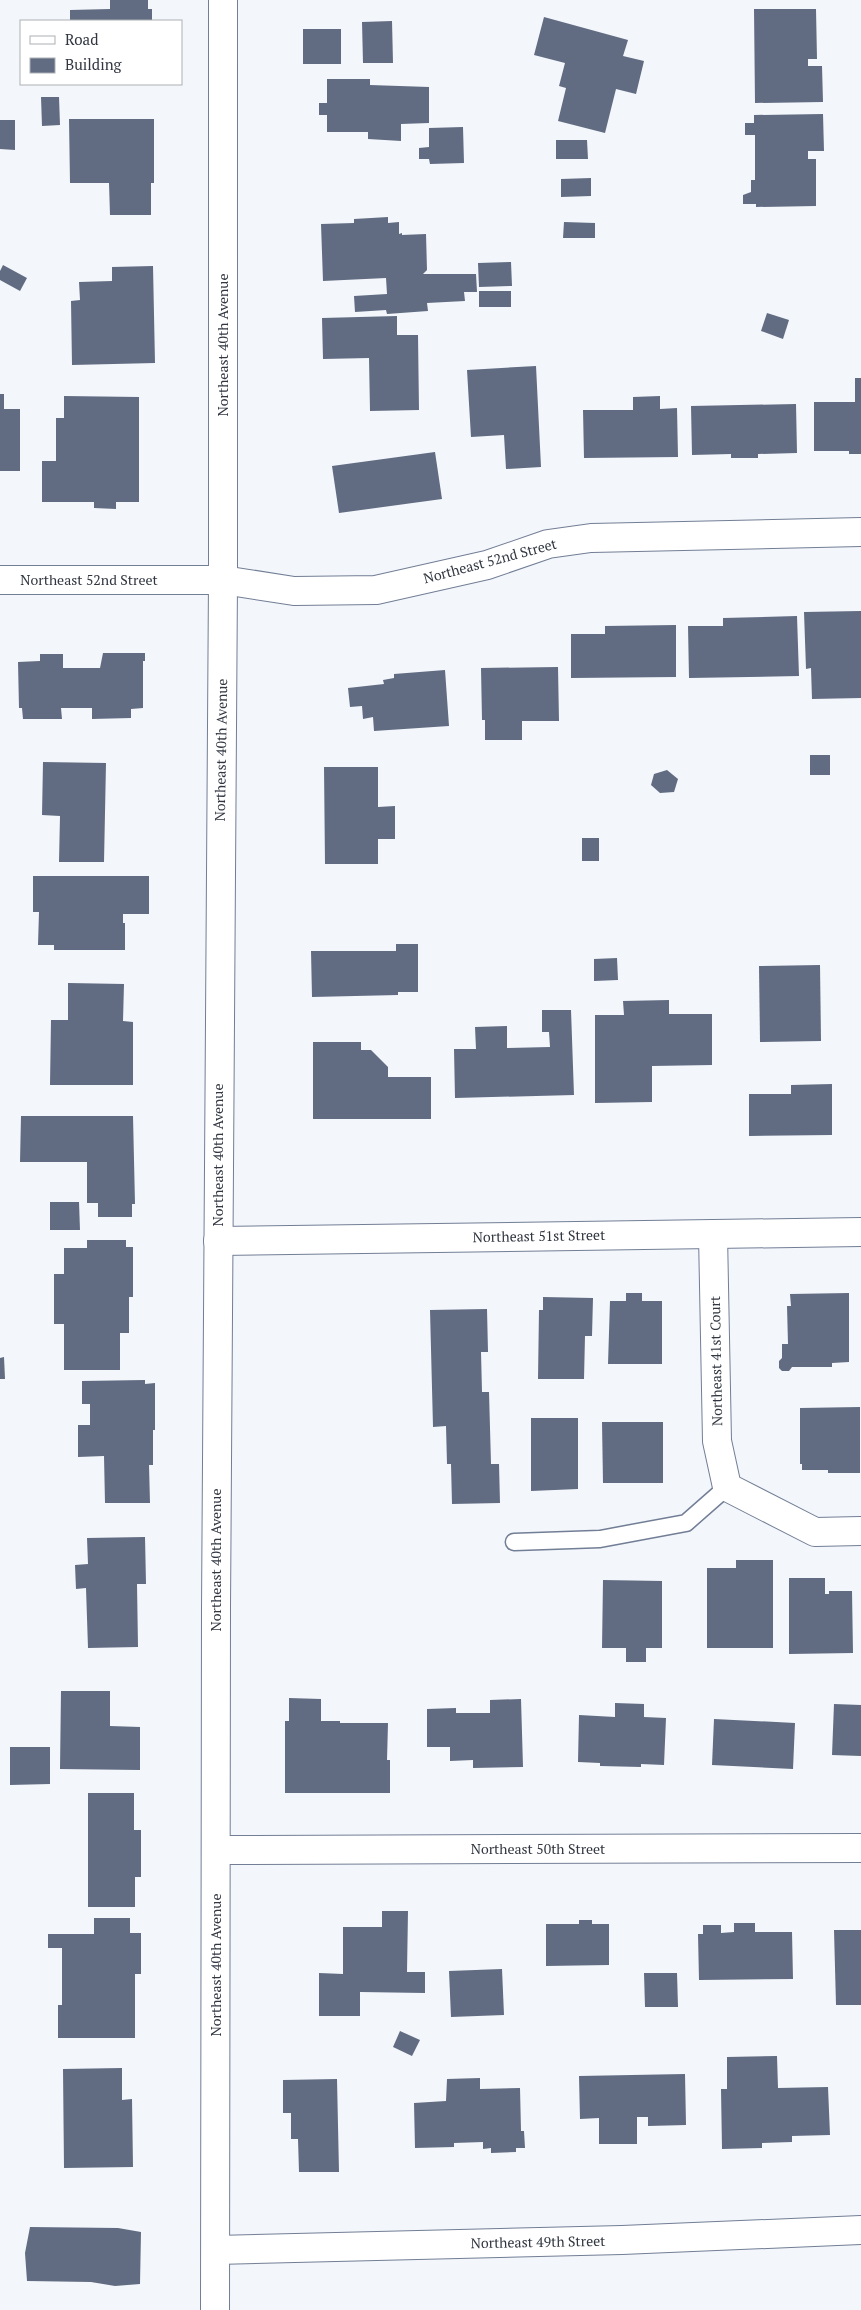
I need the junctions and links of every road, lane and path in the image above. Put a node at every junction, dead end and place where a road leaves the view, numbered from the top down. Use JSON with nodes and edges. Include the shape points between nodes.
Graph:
{"nodes":[{"id":1,"x":223,"y":0,"type":"edge"},
{"id":2,"x":861,"y":532,"type":"edge"},
{"id":3,"x":0,"y":580,"type":"edge"},
{"id":4,"x":223,"y":580,"type":"junction"},
{"id":5,"x":861,"y":1232,"type":"edge"},
{"id":6,"x":713,"y":1234,"type":"junction"},
{"id":7,"x":218,"y":1241,"type":"junction"},
{"id":8,"x":727,"y":1487,"type":"junction"},
{"id":9,"x":861,"y":1531,"type":"edge"},
{"id":10,"x":514,"y":1542,"type":"dead end"},
{"id":11,"x":861,"y":1848,"type":"edge"},
{"id":12,"x":216,"y":1850,"type":"junction"},
{"id":13,"x":861,"y":2230,"type":"edge"},
{"id":14,"x":216,"y":2250,"type":"junction"},
{"id":15,"x":215,"y":2310,"type":"edge"}],
"edges":[{"from":1,"to":4,"type":"street","name":"Northeast 40th Avenue"},
{"from":2,"to":4,"type":"street","name":"Northeast 52nd Street","via":[[574,540],[548,544],[487,565],[376,590],[294,591]]},
{"from":3,"to":4,"type":"street","name":"Northeast 52nd Street"},
{"from":4,"to":7,"type":"street","name":"Northeast 40th Avenue"},
{"from":5,"to":6,"type":"street","name":"Northeast 51st Street"},
{"from":6,"to":7,"type":"street","name":"Northeast 51st Street"},
{"from":6,"to":8,"type":"street","name":"Northeast 41st Court","via":[[717,1442]]},
{"from":7,"to":12,"type":"street","name":"Northeast 40th Avenue"},
{"from":8,"to":9,"type":"street","via":[[815,1532]]},
{"from":8,"to":10,"type":"lane","via":[[686,1523],[600,1539]]},
{"from":11,"to":12,"type":"street","name":"Northeast 50th Street"},
{"from":12,"to":14,"type":"street","name":"Northeast 40th Avenue"},
{"from":13,"to":14,"type":"street","name":"Northeast 49th Street","via":[[622,2240]]},
{"from":14,"to":15,"type":"street","name":"Northeast 40th Avenue"}]}
